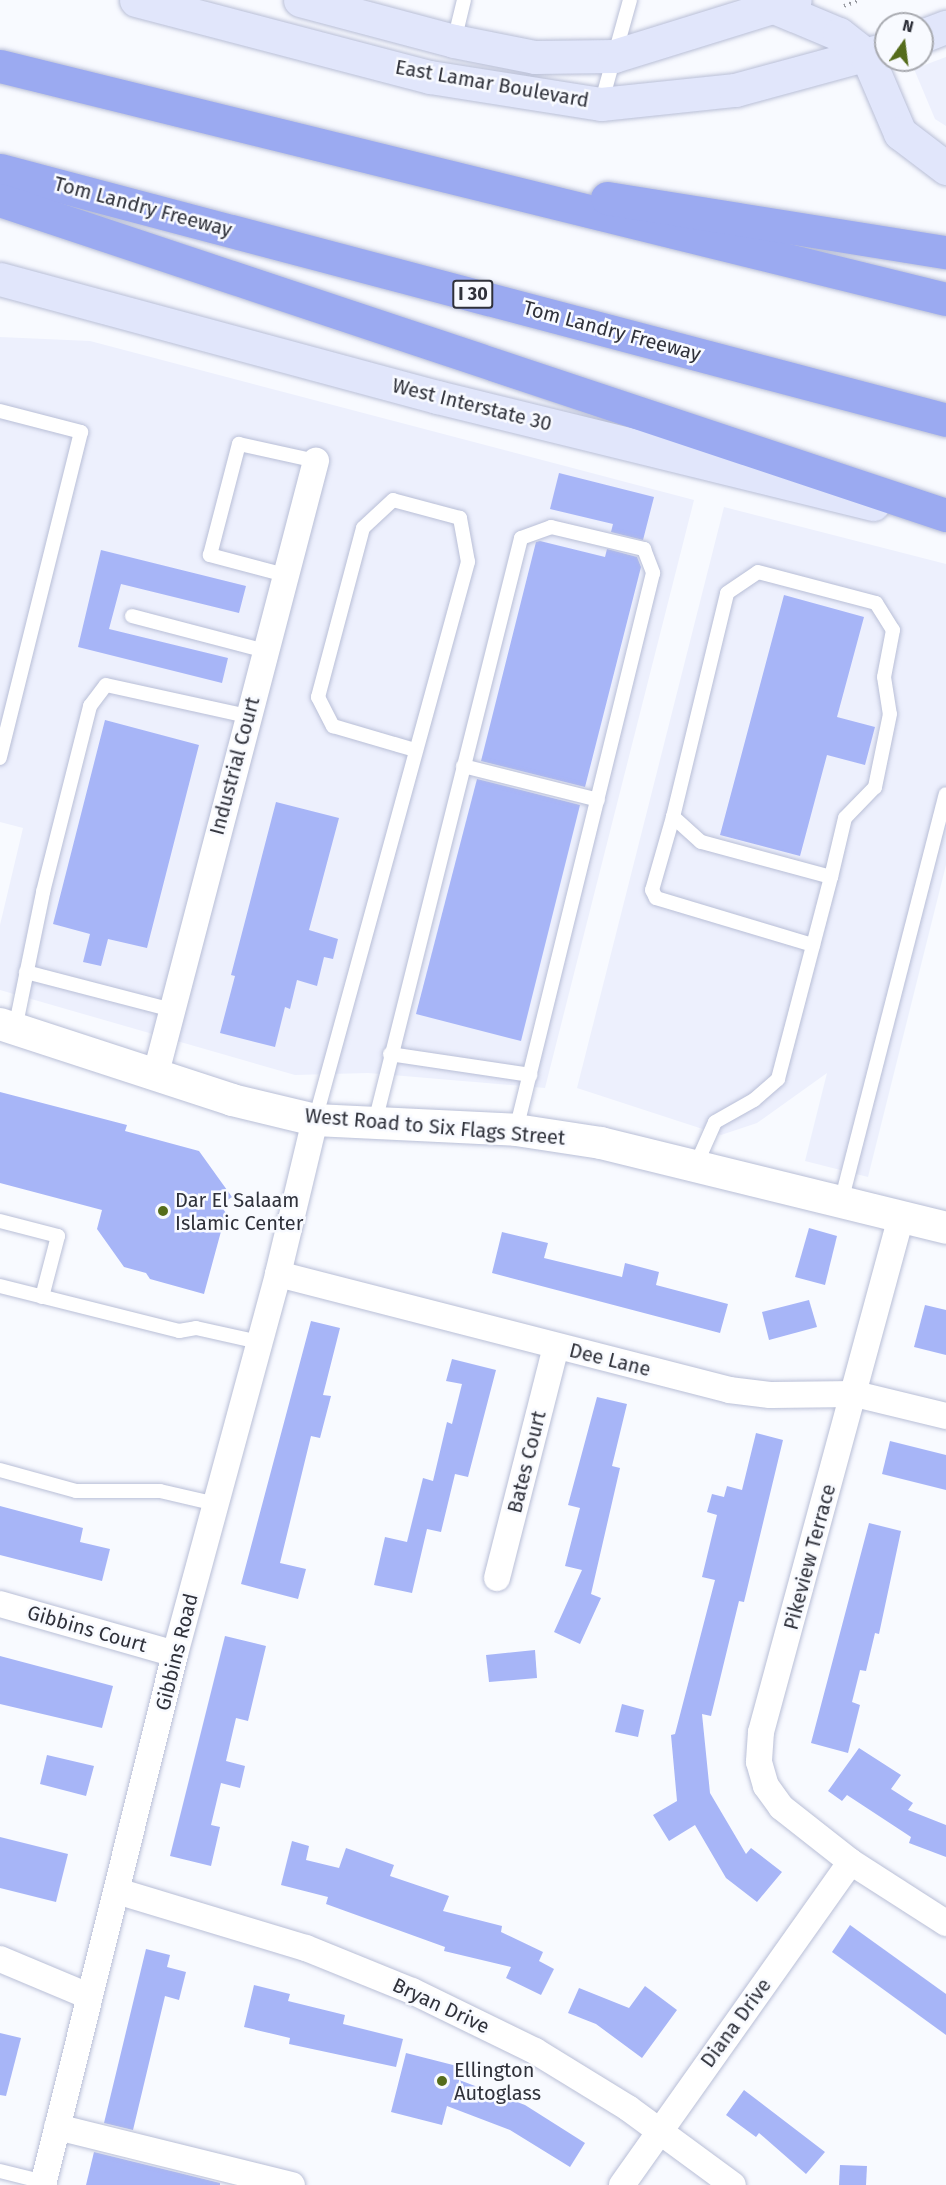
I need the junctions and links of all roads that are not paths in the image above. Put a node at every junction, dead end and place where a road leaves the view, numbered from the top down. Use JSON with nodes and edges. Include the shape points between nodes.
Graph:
{"nodes":[{"id":1,"x":136,"y":0,"type":"edge"},
{"id":2,"x":300,"y":0,"type":"edge"},
{"id":3,"x":464,"y":0,"type":"edge"},
{"id":4,"x":630,"y":0,"type":"edge"},
{"id":5,"x":784,"y":4,"type":"edge"},
{"id":6,"x":454,"y":41,"type":"junction"},
{"id":7,"x":874,"y":51,"type":"edge"},
{"id":8,"x":874,"y":53,"type":"edge"},
{"id":9,"x":614,"y":57,"type":"junction"},
{"id":10,"x":0,"y":66,"type":"edge"},
{"id":11,"x":882,"y":72,"type":"edge"},
{"id":12,"x":602,"y":104,"type":"junction"},
{"id":13,"x":393,"y":164,"type":"junction"},
{"id":14,"x":946,"y":168,"type":"edge"},
{"id":15,"x":0,"y":170,"type":"edge"},
{"id":16,"x":0,"y":200,"type":"edge"},
{"id":17,"x":946,"y":252,"type":"edge"},
{"id":18,"x":0,"y":279,"type":"edge"},
{"id":19,"x":946,"y":299,"type":"edge"},
{"id":20,"x":0,"y":411,"type":"edge"},
{"id":21,"x":946,"y":420,"type":"edge"},
{"id":22,"x":316,"y":461,"type":"joint"},
{"id":23,"x":946,"y":515,"type":"edge"},
{"id":24,"x":946,"y":524,"type":"edge"},
{"id":25,"x":285,"y":575,"type":"junction"},
{"id":26,"x":132,"y":616,"type":"dead end"},
{"id":27,"x":265,"y":651,"type":"junction"},
{"id":28,"x":247,"y":716,"type":"junction"},
{"id":29,"x":414,"y":750,"type":"junction"},
{"id":30,"x":0,"y":758,"type":"edge"},
{"id":31,"x":463,"y":766,"type":"junction"},
{"id":32,"x":946,"y":794,"type":"edge"},
{"id":33,"x":597,"y":800,"type":"junction"},
{"id":34,"x":944,"y":814,"type":"edge"},
{"id":35,"x":673,"y":817,"type":"junction"},
{"id":36,"x":831,"y":877,"type":"junction"},
{"id":37,"x":813,"y":945,"type":"junction"},
{"id":38,"x":26,"y":972,"type":"junction"},
{"id":39,"x":172,"y":1010,"type":"junction"},
{"id":40,"x":7,"y":1026,"type":"edge"},
{"id":41,"x":390,"y":1054,"type":"junction"},
{"id":42,"x":156,"y":1073,"type":"junction"},
{"id":43,"x":530,"y":1075,"type":"junction"},
{"id":44,"x":315,"y":1120,"type":"junction"},
{"id":45,"x":375,"y":1122,"type":"junction"},
{"id":46,"x":516,"y":1130,"type":"junction"},
{"id":47,"x":695,"y":1167,"type":"junction"},
{"id":48,"x":841,"y":1202,"type":"junction"},
{"id":49,"x":901,"y":1217,"type":"junction"},
{"id":50,"x":0,"y":1221,"type":"edge"},
{"id":51,"x":946,"y":1228,"type":"edge"},
{"id":52,"x":278,"y":1274,"type":"junction"},
{"id":53,"x":0,"y":1286,"type":"edge"},
{"id":54,"x":42,"y":1297,"type":"junction"},
{"id":55,"x":259,"y":1342,"type":"junction"},
{"id":56,"x":556,"y":1347,"type":"junction"},
{"id":57,"x":855,"y":1394,"type":"junction"},
{"id":58,"x":946,"y":1416,"type":"edge"},
{"id":59,"x":0,"y":1470,"type":"edge"},
{"id":60,"x":216,"y":1504,"type":"junction"},
{"id":61,"x":497,"y":1578,"type":"dead end"},
{"id":62,"x":0,"y":1604,"type":"edge"},
{"id":63,"x":175,"y":1654,"type":"junction"},
{"id":64,"x":851,"y":1862,"type":"junction"},
{"id":65,"x":117,"y":1891,"type":"junction"},
{"id":66,"x":946,"y":1923,"type":"edge"},
{"id":67,"x":0,"y":1959,"type":"edge"},
{"id":68,"x":88,"y":1996,"type":"junction"},
{"id":69,"x":57,"y":2127,"type":"junction"},
{"id":70,"x":659,"y":2131,"type":"junction"},
{"id":71,"x":0,"y":2171,"type":"edge"},
{"id":72,"x":43,"y":2184,"type":"edge"},
{"id":73,"x":292,"y":2185,"type":"edge"},
{"id":74,"x":622,"y":2185,"type":"edge"},
{"id":75,"x":733,"y":2185,"type":"edge"}],
"edges":[{"from":1,"to":12,"type":"main road","name":"East Lamar Boulevard","via":[[430,77]]},
{"from":2,"to":6,"type":"main road","name":"East Lamar Boulevard"},
{"from":3,"to":6,"type":"lane"},
{"from":4,"to":9,"type":"lane"},
{"from":5,"to":7,"type":"main road"},
{"from":5,"to":9,"type":"main road","name":"East Lamar Boulevard"},
{"from":6,"to":9,"type":"main road","name":"East Lamar Boulevard","via":[[535,57]]},
{"from":8,"to":12,"type":"main road","name":"East Lamar Boulevard","via":[[735,90]]},
{"from":9,"to":12,"type":"lane"},
{"from":10,"to":13,"type":"highway"},
{"from":11,"to":14,"type":"main road","via":[[900,133]]},
{"from":13,"to":17,"type":"highway"},
{"from":13,"to":19,"type":"highway"},
{"from":15,"to":21,"type":"highway","name":"Tom Landry Freeway","number":"I 30"},
{"from":16,"to":23,"type":"highway"},
{"from":18,"to":24,"type":"main road","name":"West Interstate 30","via":[[437,397]]},
{"from":20,"to":30,"type":"lane","via":[[81,432]]},
{"from":22,"to":25,"type":"street","name":"Industrial Court"},
{"from":22,"to":25,"type":"lane","via":[[239,444],[210,555]]},
{"from":25,"to":27,"type":"street","name":"Industrial Court"},
{"from":26,"to":27,"type":"lane"},
{"from":27,"to":28,"type":"street","name":"Industrial Court"},
{"from":28,"to":38,"type":"lane","via":[[106,685],[90,706]]},
{"from":28,"to":39,"type":"street","name":"Industrial Court"},
{"from":29,"to":29,"type":"lane","via":[[468,562],[460,518],[393,500],[363,528],[318,697],[333,726]]},
{"from":29,"to":44,"type":"lane"},
{"from":31,"to":33,"type":"lane"},
{"from":31,"to":33,"type":"lane","via":[[521,538],[551,527],[644,549],[653,573]]},
{"from":31,"to":41,"type":"lane"},
{"from":32,"to":34,"type":"lane"},
{"from":33,"to":43,"type":"lane"},
{"from":34,"to":48,"type":"lane"},
{"from":35,"to":36,"type":"lane","via":[[701,842]]},
{"from":35,"to":36,"type":"lane","via":[[727,593],[758,572],[876,603],[893,630],[884,677],[890,714],[875,787],[845,818]]},
{"from":35,"to":37,"type":"lane","via":[[652,890],[656,898]]},
{"from":36,"to":37,"type":"lane"},
{"from":37,"to":47,"type":"lane","via":[[778,1078],[754,1100],[714,1122]]},
{"from":38,"to":39,"type":"lane"},
{"from":38,"to":40,"type":"lane"},
{"from":39,"to":42,"type":"street","name":"Industrial Court"},
{"from":40,"to":42,"type":"street","name":"West Road to Six Flags Street"},
{"from":41,"to":43,"type":"lane"},
{"from":41,"to":45,"type":"lane"},
{"from":42,"to":44,"type":"street","name":"West Road to Six Flags Street","via":[[232,1100]]},
{"from":43,"to":46,"type":"lane"},
{"from":44,"to":45,"type":"street","name":"West Road to Six Flags Street"},
{"from":44,"to":52,"type":"street","name":"Gibbins Road"},
{"from":45,"to":46,"type":"street","name":"West Road to Six Flags Street"},
{"from":46,"to":47,"type":"street","name":"West Road to Six Flags Street","via":[[601,1143]]},
{"from":47,"to":48,"type":"street","name":"West Road to Six Flags Street"},
{"from":48,"to":49,"type":"street","name":"West Road to Six Flags Street"},
{"from":49,"to":51,"type":"street","name":"West Road to Six Flags Street"},
{"from":49,"to":57,"type":"street","name":"Pikeview Terrace"},
{"from":50,"to":54,"type":"lane","via":[[58,1236]]},
{"from":52,"to":55,"type":"street","name":"Gibbins Road"},
{"from":52,"to":56,"type":"street","name":"Dee Lane"},
{"from":53,"to":54,"type":"lane"},
{"from":54,"to":55,"type":"lane","via":[[178,1332],[196,1328]]},
{"from":55,"to":60,"type":"street","name":"Gibbins Road"},
{"from":56,"to":57,"type":"street","name":"Dee Lane","via":[[729,1390],[770,1395]]},
{"from":56,"to":61,"type":"street","name":"Bates Court"},
{"from":57,"to":58,"type":"street","name":"Dee Lane"},
{"from":57,"to":64,"type":"street","name":"Pikeview Terrace","via":[[761,1732],[759,1762],[766,1786],[781,1807]]},
{"from":59,"to":60,"type":"lane","via":[[76,1491],[160,1491]]},
{"from":60,"to":63,"type":"street","name":"Gibbins Road"},
{"from":62,"to":63,"type":"street","name":"Gibbins Court"},
{"from":63,"to":65,"type":"street","name":"Gibbins Road"},
{"from":64,"to":66,"type":"street","name":"Pikeview Terrace"},
{"from":64,"to":70,"type":"street","name":"Diana Drive"},
{"from":65,"to":68,"type":"street","name":"Gibbins Road"},
{"from":65,"to":70,"type":"street","name":"Bryan Drive","via":[[306,1948],[412,1991],[535,2050]]},
{"from":67,"to":68,"type":"street"},
{"from":68,"to":69,"type":"street","name":"Gibbins Road"},
{"from":69,"to":72,"type":"street","name":"Gibbins Road"},
{"from":69,"to":73,"type":"street"},
{"from":70,"to":74,"type":"street","name":"Diana Drive"},
{"from":70,"to":75,"type":"street","name":"Bryan Drive"},
{"from":71,"to":72,"type":"lane"}]}
